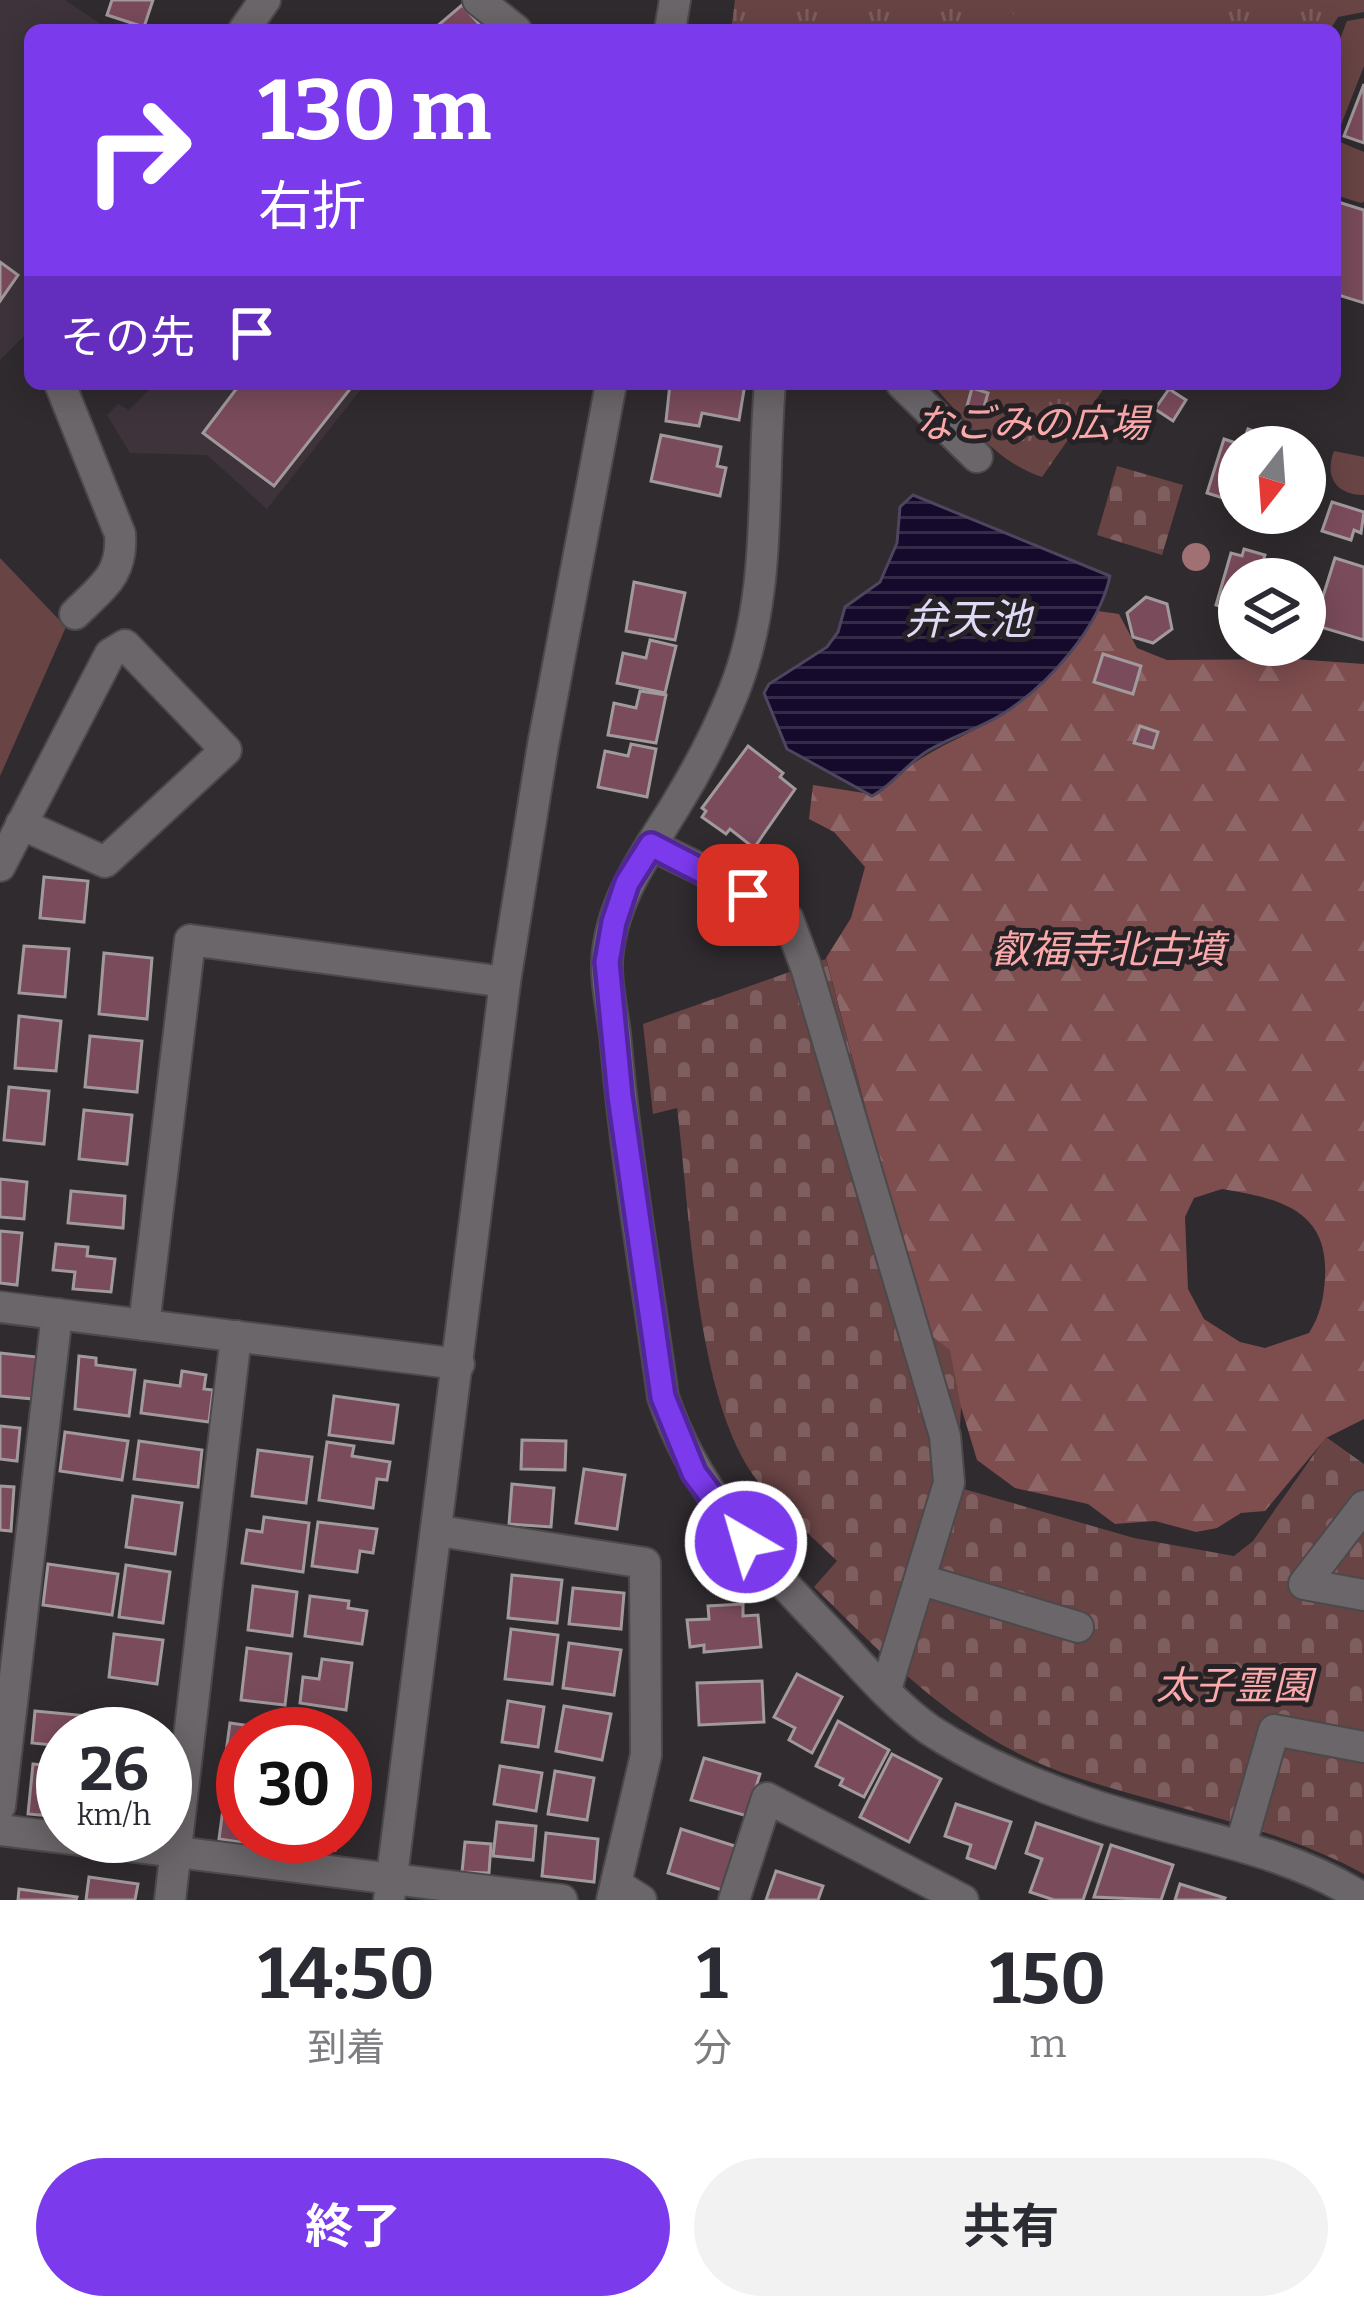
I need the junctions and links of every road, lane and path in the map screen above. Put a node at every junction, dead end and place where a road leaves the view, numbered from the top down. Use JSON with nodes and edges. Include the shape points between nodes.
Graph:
{"nodes":[{"id":1,"x":478,"y":0,"type":"edge"},
{"id":2,"x":508,"y":24,"type":"edge"},
{"id":3,"x":62,"y":390,"type":"edge"},
{"id":4,"x":610,"y":390,"type":"edge"},
{"id":5,"x":770,"y":390,"type":"edge"},
{"id":6,"x":908,"y":390,"type":"edge"},
{"id":7,"x":977,"y":458,"type":"dead end"},
{"id":8,"x":75,"y":614,"type":"dead end"},
{"id":9,"x":21,"y":824,"type":"junction"},
{"id":10,"x":651,"y":845,"type":"junction"},
{"id":11,"x":0,"y":866,"type":"edge"},
{"id":12,"x":505,"y":982,"type":"junction"},
{"id":13,"x":0,"y":1307,"type":"edge"},
{"id":14,"x":57,"y":1314,"type":"junction"},
{"id":15,"x":144,"y":1324,"type":"junction"},
{"id":16,"x":236,"y":1336,"type":"junction"},
{"id":17,"x":458,"y":1364,"type":"junction"},
{"id":18,"x":1364,"y":1506,"type":"edge"},
{"id":19,"x":439,"y":1531,"type":"junction"},
{"id":20,"x":922,"y":1580,"type":"junction"},
{"id":21,"x":1364,"y":1595,"type":"edge"},
{"id":22,"x":1078,"y":1627,"type":"dead end"},
{"id":23,"x":886,"y":1689,"type":"junction"},
{"id":24,"x":192,"y":1714,"type":"edge"},
{"id":25,"x":1364,"y":1747,"type":"edge"},
{"id":26,"x":0,"y":1806,"type":"edge"},
{"id":27,"x":0,"y":1830,"type":"edge"},
{"id":28,"x":36,"y":1834,"type":"edge"},
{"id":29,"x":1240,"y":1844,"type":"junction"},
{"id":30,"x":192,"y":1854,"type":"edge"},
{"id":31,"x":175,"y":1863,"type":"edge"},
{"id":32,"x":392,"y":1888,"type":"edge"},
{"id":33,"x":623,"y":1894,"type":"edge"},
{"id":34,"x":959,"y":1899,"type":"edge"},
{"id":35,"x":1364,"y":1899,"type":"edge"},
{"id":36,"x":170,"y":1900,"type":"edge"},
{"id":37,"x":562,"y":1900,"type":"edge"},
{"id":38,"x":734,"y":1900,"type":"edge"}],
"edges":[{"from":1,"to":2,"type":"street"},
{"from":3,"to":8,"type":"street","via":[[122,556]]},
{"from":4,"to":12,"type":"street"},
{"from":5,"to":10,"type":"street","via":[[764,562],[746,652],[705,755]]},
{"from":6,"to":7,"type":"street"},
{"from":9,"to":9,"type":"street","via":[[110,654],[125,644],[226,750],[105,862]]},
{"from":9,"to":11,"type":"street"},
{"from":10,"to":20,"type":"street","via":[[788,919],[800,951],[950,1458]]},
{"from":10,"to":23,"type":"street","via":[[627,883],[607,962],[663,1397],[694,1473],[721,1512]]},
{"from":12,"to":15,"type":"street","via":[[190,940]]},
{"from":12,"to":17,"type":"street"},
{"from":13,"to":14,"type":"street"},
{"from":14,"to":15,"type":"street"},
{"from":14,"to":26,"type":"street"},
{"from":15,"to":16,"type":"street"},
{"from":16,"to":17,"type":"street"},
{"from":16,"to":24,"type":"street"},
{"from":17,"to":19,"type":"street"},
{"from":18,"to":21,"type":"street","via":[[1304,1584]]},
{"from":19,"to":32,"type":"street"},
{"from":19,"to":33,"type":"street","via":[[645,1562],[646,1755]]},
{"from":20,"to":22,"type":"street"},
{"from":20,"to":23,"type":"street"},
{"from":23,"to":29,"type":"street","via":[[927,1727],[988,1764],[1082,1802]]},
{"from":25,"to":29,"type":"street","via":[[1274,1730]]},
{"from":27,"to":28,"type":"street"},
{"from":29,"to":35,"type":"street"},
{"from":30,"to":32,"type":"street"},
{"from":31,"to":36,"type":"street"},
{"from":32,"to":37,"type":"street"},
{"from":34,"to":38,"type":"street","via":[[767,1798]]}]}
